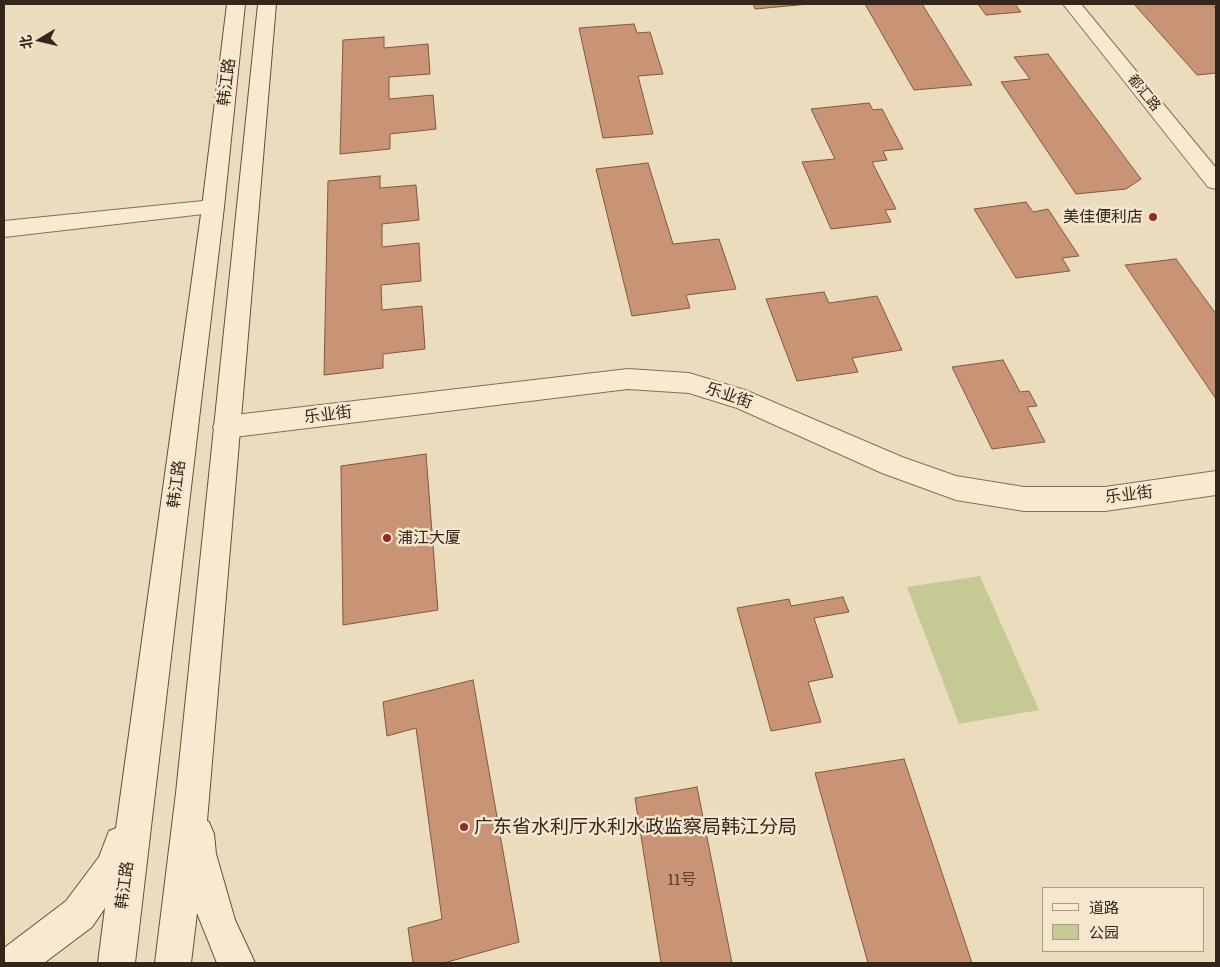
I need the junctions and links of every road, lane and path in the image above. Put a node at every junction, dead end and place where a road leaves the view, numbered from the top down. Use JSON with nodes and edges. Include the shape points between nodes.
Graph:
{"nodes":[{"id":1,"x":236,"y":4,"type":"edge"},
{"id":2,"x":268,"y":4,"type":"edge"},
{"id":3,"x":1072,"y":4,"type":"edge"},
{"id":4,"x":1216,"y":182,"type":"edge"},
{"id":5,"x":213,"y":208,"type":"junction"},
{"id":6,"x":4,"y":229,"type":"edge"},
{"id":7,"x":226,"y":427,"type":"junction"},
{"id":8,"x":1216,"y":483,"type":"edge"},
{"id":9,"x":193,"y":793,"type":"junction"},
{"id":10,"x":136,"y":798,"type":"junction"},
{"id":11,"x":14,"y":963,"type":"edge"},
{"id":12,"x":116,"y":963,"type":"edge"},
{"id":13,"x":173,"y":963,"type":"edge"},
{"id":14,"x":236,"y":963,"type":"edge"}],
"edges":[{"from":1,"to":5,"type":"street","name":"韩江路"},
{"from":2,"to":7,"type":"street","name":"韩江路"},
{"from":3,"to":4,"type":"street","name":"都汇路"},
{"from":5,"to":6,"type":"street"},
{"from":5,"to":10,"type":"street","name":"韩江路"},
{"from":7,"to":8,"type":"street","name":"乐业街","via":[[628,379],[690,383],[745,400],[892,465],[956,488],[1024,499],[1105,499]]},
{"from":7,"to":9,"type":"street","name":"韩江路"},
{"from":9,"to":13,"type":"street","name":"韩江路"},
{"from":9,"to":14,"type":"street","via":[[199,854],[218,924]]},
{"from":10,"to":11,"type":"street","via":[[114,867],[78,914]]},
{"from":10,"to":12,"type":"street","name":"韩江路"}]}
